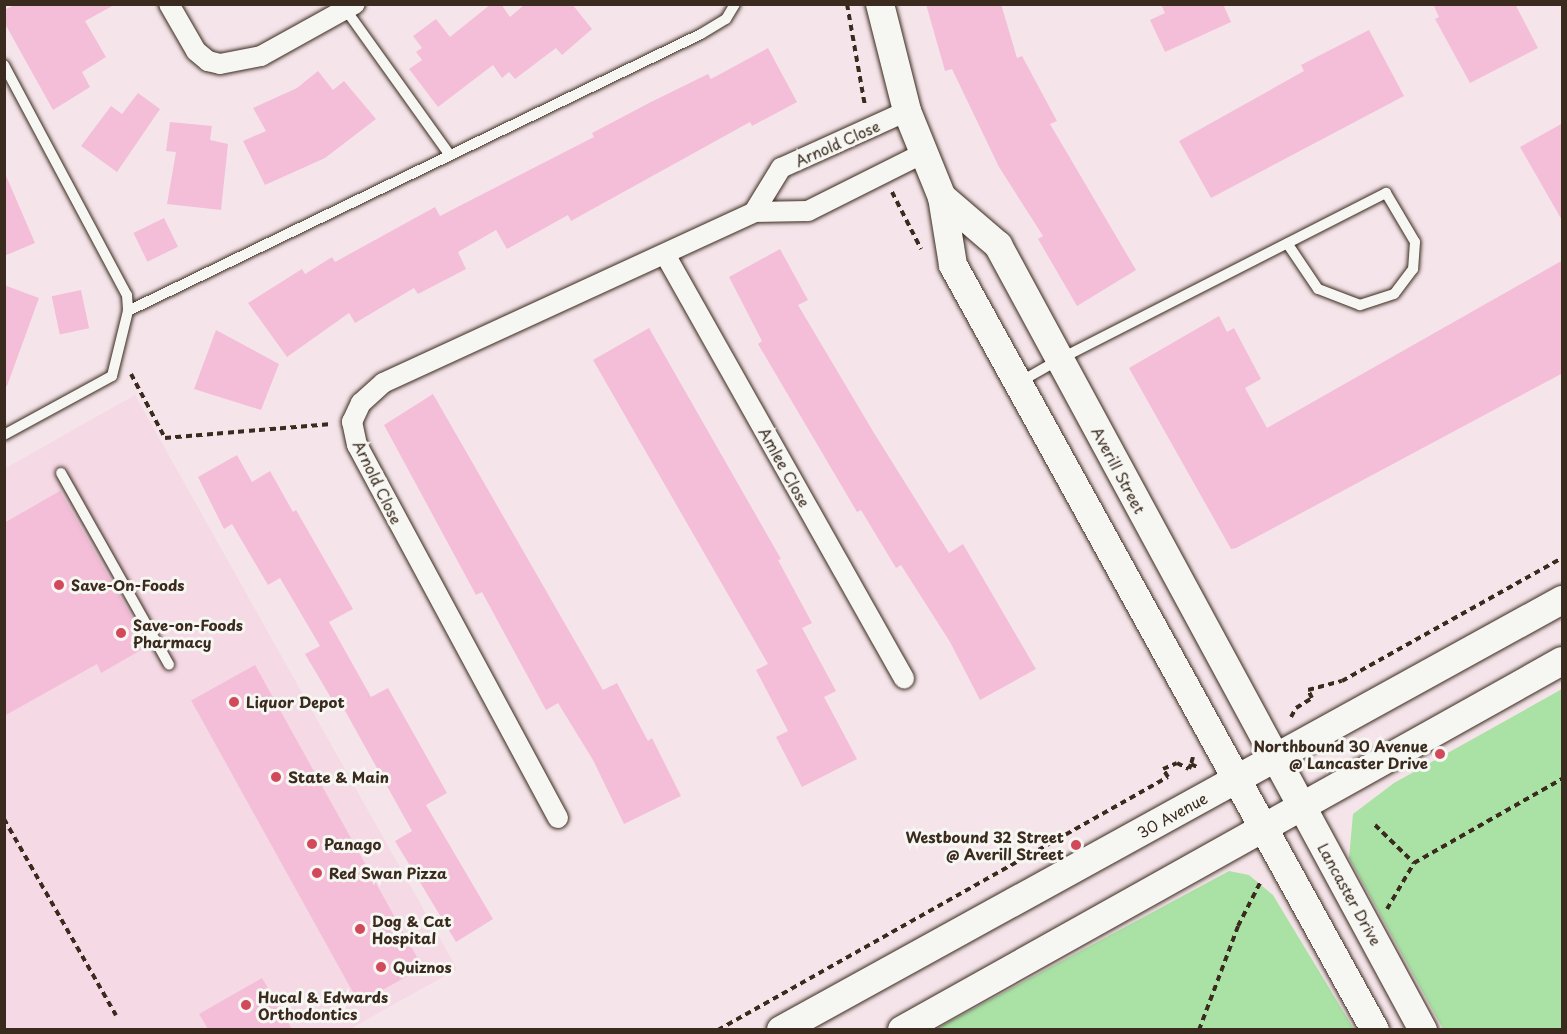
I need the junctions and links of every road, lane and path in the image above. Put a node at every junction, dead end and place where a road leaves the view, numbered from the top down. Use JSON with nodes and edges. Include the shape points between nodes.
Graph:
{"nodes":[{"id":1,"x":169,"y":4,"type":"edge"},
{"id":2,"x":735,"y":4,"type":"edge"},
{"id":3,"x":847,"y":4,"type":"edge"},
{"id":4,"x":880,"y":4,"type":"edge"},
{"id":5,"x":350,"y":7,"type":"edge"},
{"id":6,"x":4,"y":65,"type":"edge"},
{"id":7,"x":907,"y":111,"type":"junction"},
{"id":8,"x":867,"y":113,"type":"dead end"},
{"id":9,"x":449,"y":154,"type":"junction"},
{"id":10,"x":922,"y":154,"type":"junction"},
{"id":11,"x":942,"y":197,"type":"junction"},
{"id":12,"x":754,"y":212,"type":"junction"},
{"id":13,"x":1287,"y":243,"type":"junction"},
{"id":14,"x":666,"y":255,"type":"junction"},
{"id":15,"x":128,"y":311,"type":"junction"},
{"id":16,"x":119,"y":350,"type":"junction"},
{"id":17,"x":1060,"y":359,"type":"junction"},
{"id":18,"x":1018,"y":384,"type":"junction"},
{"id":19,"x":352,"y":423,"type":"junction"},
{"id":20,"x":4,"y":435,"type":"edge"},
{"id":21,"x":62,"y":473,"type":"dead end"},
{"id":22,"x":1563,"y":558,"type":"edge"},
{"id":23,"x":1563,"y":600,"type":"edge"},
{"id":24,"x":1563,"y":661,"type":"edge"},
{"id":25,"x":169,"y":665,"type":"dead end"},
{"id":26,"x":904,"y":679,"type":"dead end"},
{"id":27,"x":1292,"y":716,"type":"dead end"},
{"id":28,"x":1275,"y":759,"type":"junction"},
{"id":29,"x":1191,"y":764,"type":"dead end"},
{"id":30,"x":1236,"y":779,"type":"junction"},
{"id":31,"x":1563,"y":779,"type":"edge"},
{"id":32,"x":1301,"y":806,"type":"junction"},
{"id":33,"x":558,"y":818,"type":"dead end"},
{"id":34,"x":4,"y":819,"type":"edge"},
{"id":35,"x":1375,"y":825,"type":"dead end"},
{"id":36,"x":1263,"y":827,"type":"junction"},
{"id":37,"x":1414,"y":863,"type":"junction"},
{"id":38,"x":1263,"y":877,"type":"dead end"},
{"id":39,"x":1386,"y":913,"type":"dead end"},
{"id":40,"x":116,"y":1015,"type":"dead end"},
{"id":41,"x":718,"y":1029,"type":"edge"},
{"id":42,"x":782,"y":1029,"type":"edge"},
{"id":43,"x":902,"y":1029,"type":"edge"},
{"id":44,"x":1199,"y":1029,"type":"edge"},
{"id":45,"x":1375,"y":1029,"type":"edge"},
{"id":46,"x":1423,"y":1029,"type":"edge"}],
"edges":[{"from":1,"to":5,"type":"street","via":[[196,51],[208,61],[220,64],[261,56]]},
{"from":2,"to":9,"type":"lane","via":[[726,20],[701,34]]},
{"from":3,"to":8,"type":"path"},
{"from":4,"to":7,"type":"street","name":"Averill Street"},
{"from":5,"to":9,"type":"lane"},
{"from":6,"to":15,"type":"lane","via":[[127,295]]},
{"from":7,"to":10,"type":"street","name":"Averill Street"},
{"from":7,"to":12,"type":"street","name":"Arnold Close","via":[[781,168]]},
{"from":9,"to":15,"type":"lane"},
{"from":10,"to":11,"type":"street","name":"Averill Street"},
{"from":10,"to":12,"type":"street","name":"Arnold Close","via":[[808,211]]},
{"from":11,"to":17,"type":"street","name":"Averill Street","via":[[998,245]]},
{"from":11,"to":18,"type":"street","name":"Averill Street","via":[[952,265]]},
{"from":12,"to":14,"type":"street","name":"Arnold Close"},
{"from":13,"to":13,"type":"lane","via":[[1386,192],[1415,242],[1413,269],[1394,294],[1360,305],[1318,289]]},
{"from":13,"to":17,"type":"lane"},
{"from":14,"to":19,"type":"street","name":"Arnold Close","via":[[383,383],[361,403]]},
{"from":14,"to":26,"type":"street","name":"Amlee Close"},
{"from":15,"to":16,"type":"lane"},
{"from":16,"to":19,"type":"path","via":[[165,438]]},
{"from":16,"to":20,"type":"lane","via":[[112,376]]},
{"from":17,"to":18,"type":"lane"},
{"from":17,"to":28,"type":"street","name":"Averill Street"},
{"from":18,"to":30,"type":"street","name":"Averill Street"},
{"from":19,"to":33,"type":"street","name":"Arnold Close","via":[[357,446]]},
{"from":21,"to":25,"type":"lane"},
{"from":22,"to":27,"type":"path","via":[[1342,681],[1308,690],[1312,698],[1296,708]]},
{"from":23,"to":28,"type":"street","name":"30 Avenue"},
{"from":24,"to":32,"type":"street"},
{"from":28,"to":30,"type":"street","name":"30 Avenue"},
{"from":28,"to":32,"type":"street","name":"Lancaster Drive"},
{"from":29,"to":41,"type":"path","via":[[1189,769],[1178,763],[1163,769],[1168,777]]},
{"from":30,"to":36,"type":"street"},
{"from":30,"to":42,"type":"street","name":"30 Avenue"},
{"from":31,"to":37,"type":"path"},
{"from":32,"to":36,"type":"street"},
{"from":32,"to":46,"type":"street","name":"Lancaster Drive"},
{"from":34,"to":40,"type":"path"},
{"from":35,"to":37,"type":"path"},
{"from":36,"to":43,"type":"street"},
{"from":36,"to":45,"type":"street"},
{"from":37,"to":39,"type":"path"},
{"from":38,"to":44,"type":"path","via":[[1238,926]]}]}
